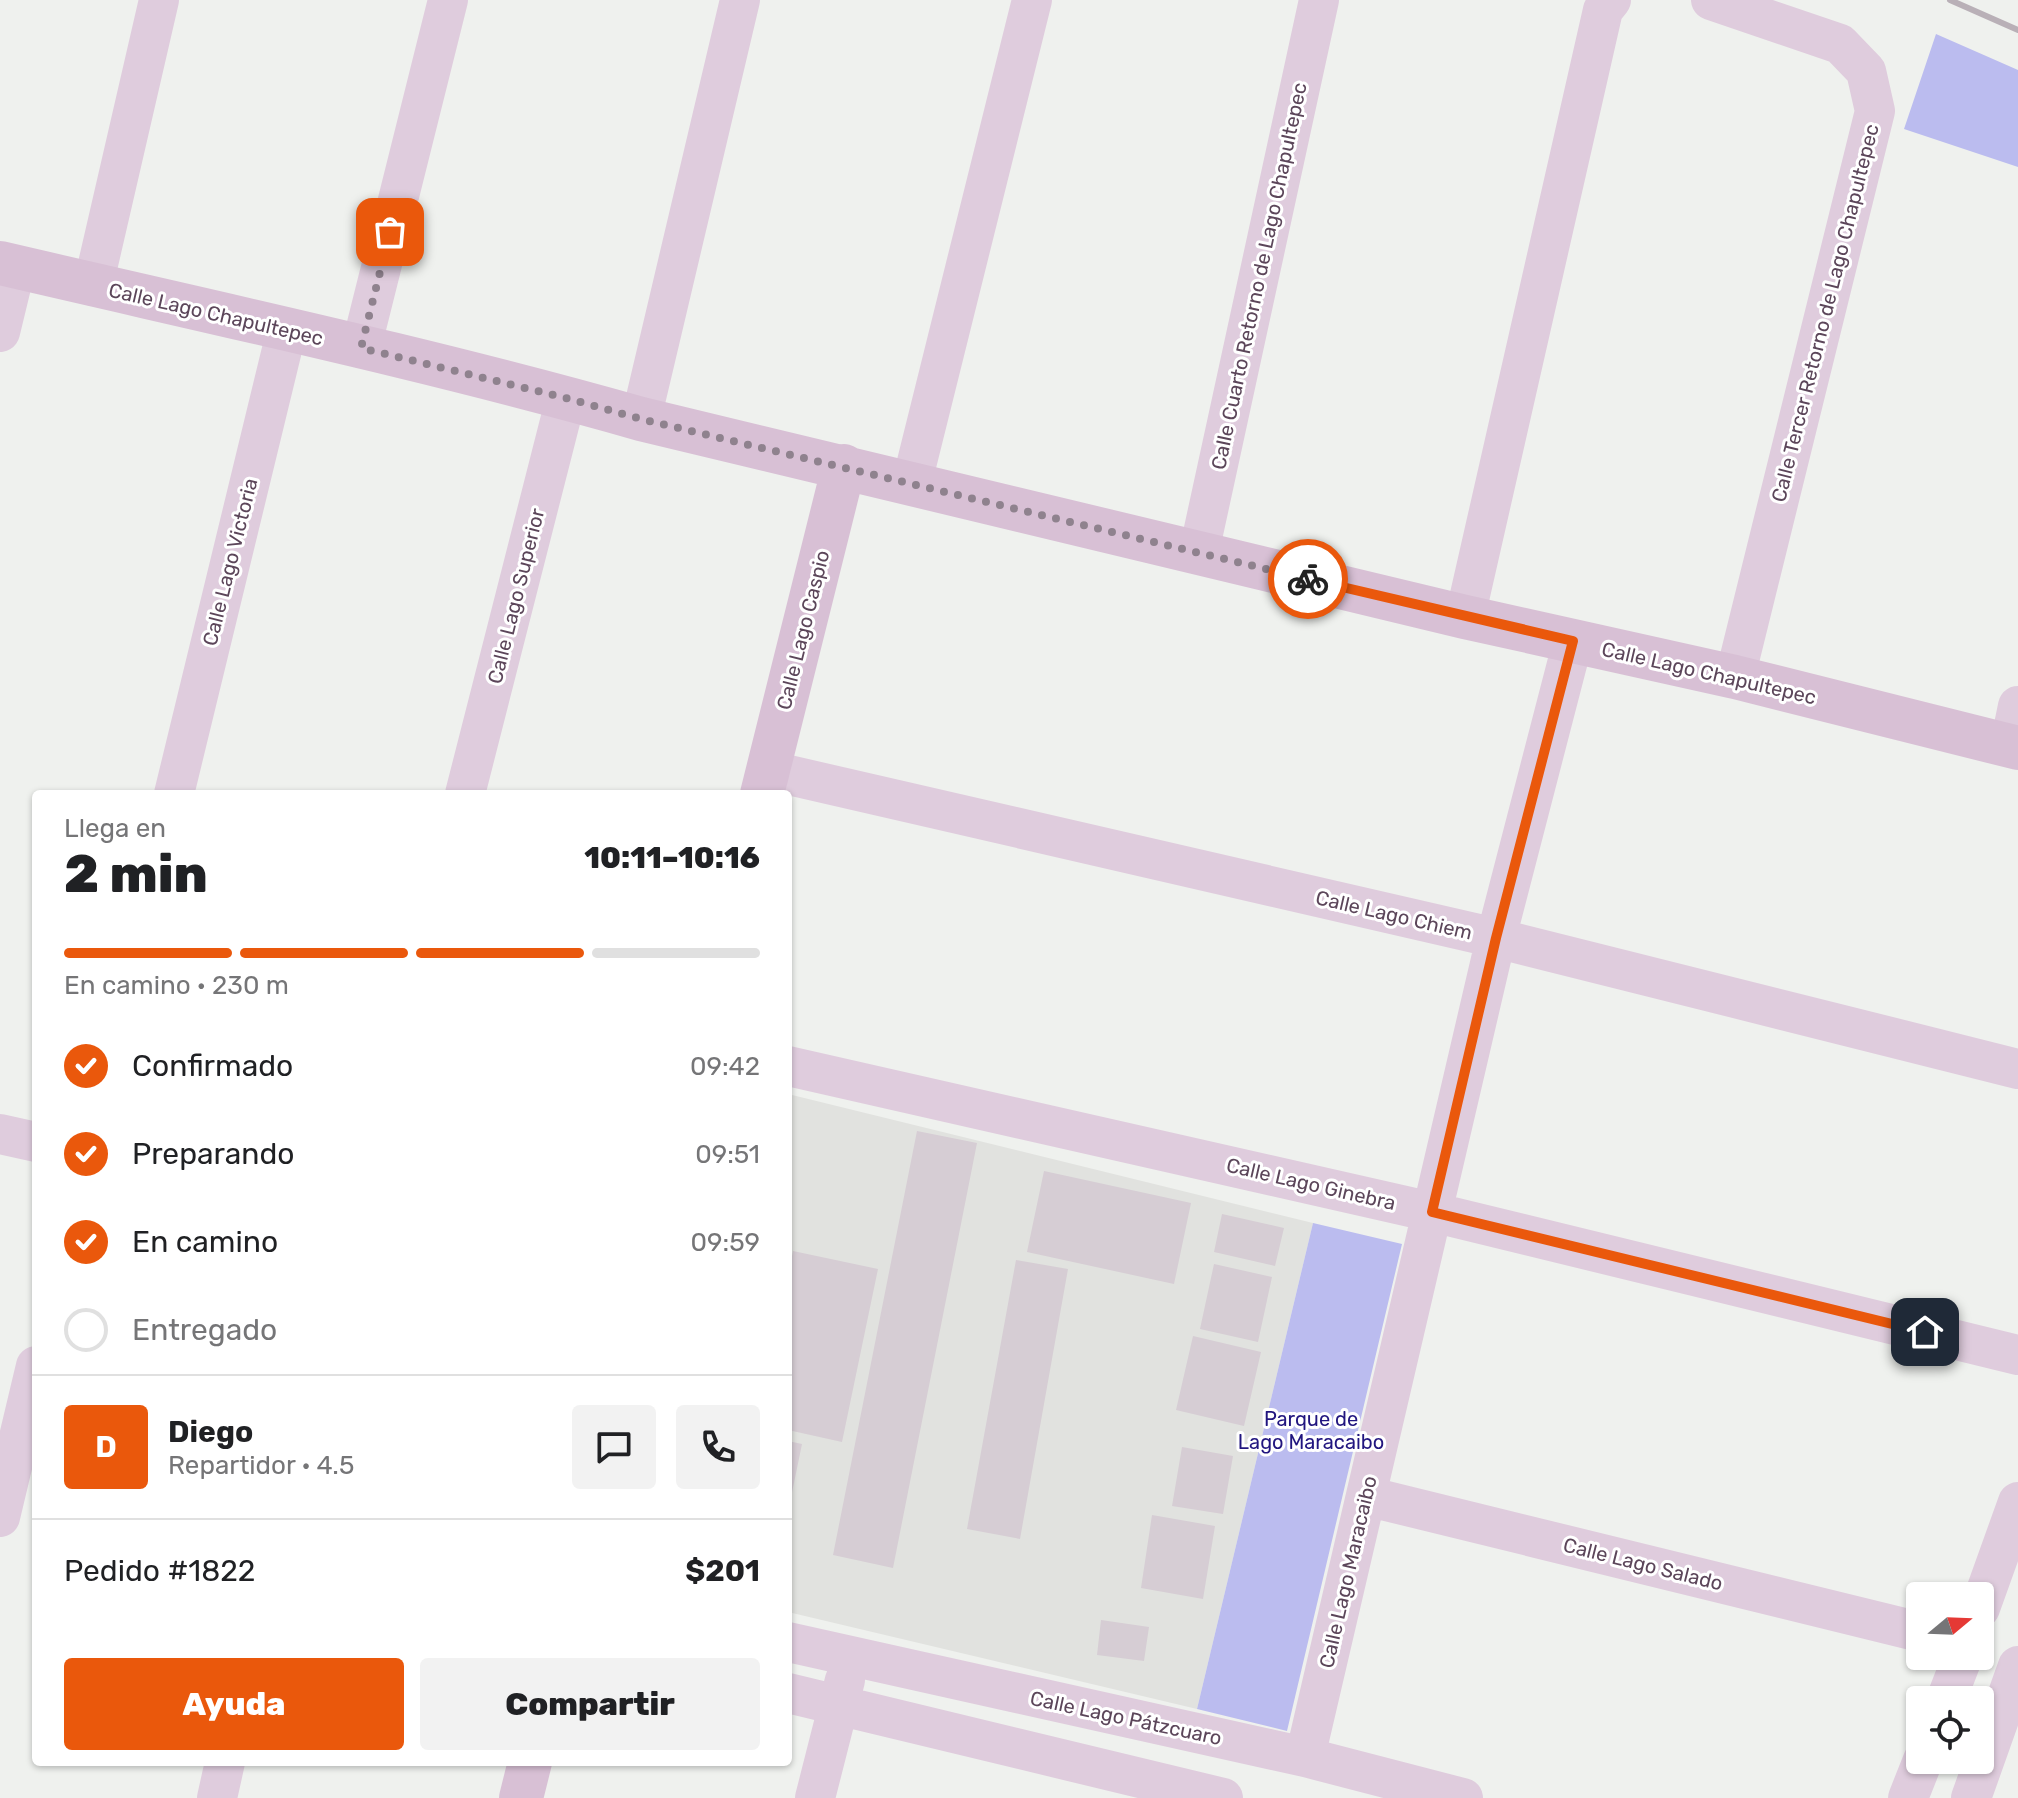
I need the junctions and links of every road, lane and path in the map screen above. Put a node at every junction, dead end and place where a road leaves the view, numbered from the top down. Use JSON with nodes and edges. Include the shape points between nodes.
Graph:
{"nodes":[{"id":1,"x":159,"y":0,"type":"edge"},
{"id":2,"x":448,"y":0,"type":"edge"},
{"id":3,"x":740,"y":0,"type":"edge"},
{"id":4,"x":1032,"y":0,"type":"edge"},
{"id":5,"x":1319,"y":0,"type":"edge"},
{"id":6,"x":1611,"y":0,"type":"edge"},
{"id":7,"x":1711,"y":0,"type":"edge"},
{"id":8,"x":8,"y":264,"type":"edge"},
{"id":9,"x":93,"y":286,"type":"junction"},
{"id":10,"x":287,"y":329,"type":"junction"},
{"id":11,"x":0,"y":332,"type":"edge"},
{"id":12,"x":361,"y":348,"type":"junction"},
{"id":13,"x":566,"y":398,"type":"junction"},
{"id":14,"x":641,"y":419,"type":"junction"},
{"id":15,"x":844,"y":466,"type":"junction"},
{"id":16,"x":912,"y":482,"type":"junction"},
{"id":17,"x":1199,"y":552,"type":"junction"},
{"id":18,"x":1465,"y":617,"type":"junction"},
{"id":19,"x":1573,"y":641,"type":"junction"},
{"id":20,"x":1735,"y":677,"type":"junction"},
{"id":21,"x":2015,"y":733,"type":"edge"},
{"id":22,"x":765,"y":782,"type":"edge"},
{"id":23,"x":175,"y":790,"type":"edge"},
{"id":24,"x":466,"y":790,"type":"edge"},
{"id":25,"x":1496,"y":938,"type":"junction"},
{"id":26,"x":792,"y":1067,"type":"edge"},
{"id":27,"x":2018,"y":1069,"type":"edge"},
{"id":28,"x":0,"y":1134,"type":"edge"},
{"id":29,"x":32,"y":1141,"type":"edge"},
{"id":30,"x":1432,"y":1212,"type":"junction"},
{"id":31,"x":2018,"y":1355,"type":"edge"},
{"id":32,"x":32,"y":1383,"type":"edge"},
{"id":33,"x":1366,"y":1496,"type":"junction"},
{"id":34,"x":2018,"y":1502,"type":"edge"},
{"id":35,"x":0,"y":1517,"type":"edge"},
{"id":36,"x":1989,"y":1582,"type":"edge"},
{"id":37,"x":1906,"y":1629,"type":"edge"},
{"id":38,"x":792,"y":1643,"type":"edge"},
{"id":39,"x":851,"y":1656,"type":"junction"},
{"id":40,"x":2018,"y":1666,"type":"edge"},
{"id":41,"x":993,"y":1689,"type":"junction"},
{"id":42,"x":792,"y":1694,"type":"edge"},
{"id":43,"x":838,"y":1705,"type":"junction"},
{"id":44,"x":983,"y":1739,"type":"junction"},
{"id":45,"x":1305,"y":1757,"type":"junction"},
{"id":46,"x":224,"y":1766,"type":"edge"},
{"id":47,"x":529,"y":1766,"type":"edge"},
{"id":48,"x":1917,"y":1774,"type":"edge"},
{"id":49,"x":1108,"y":1784,"type":"edge"},
{"id":50,"x":217,"y":1798,"type":"edge"},
{"id":51,"x":521,"y":1798,"type":"edge"},
{"id":52,"x":815,"y":1798,"type":"edge"},
{"id":53,"x":1223,"y":1798,"type":"edge"},
{"id":54,"x":1463,"y":1798,"type":"edge"},
{"id":55,"x":1908,"y":1798,"type":"edge"},
{"id":56,"x":1971,"y":1798,"type":"edge"}],
"edges":[{"from":1,"to":9,"type":"street"},
{"from":2,"to":12,"type":"street"},
{"from":3,"to":14,"type":"street"},
{"from":4,"to":16,"type":"street"},
{"from":5,"to":17,"type":"street","name":"Calle Cuarto Retorno de Lago Chapultepec"},
{"from":6,"to":18,"type":"street","via":[[1603,10]]},
{"from":7,"to":20,"type":"street","name":"Calle Tercer Retorno de Lago Chapultepec","via":[[1840,44],[1866,71],[1875,111]]},
{"from":8,"to":9,"type":"street","name":"Calle Lago Chapultepec"},
{"from":8,"to":11,"type":"street"},
{"from":9,"to":10,"type":"street","name":"Calle Lago Chapultepec"},
{"from":10,"to":12,"type":"street","name":"Calle Lago Chapultepec"},
{"from":10,"to":23,"type":"street","name":"Calle Lago Victoria"},
{"from":12,"to":13,"type":"street","name":"Calle Lago Chapultepec"},
{"from":13,"to":14,"type":"street","name":"Calle Lago Chapultepec"},
{"from":13,"to":24,"type":"street","name":"Calle Lago Superior"},
{"from":14,"to":15,"type":"street","name":"Calle Lago Chapultepec"},
{"from":15,"to":16,"type":"street","name":"Calle Lago Chapultepec"},
{"from":15,"to":22,"type":"street","name":"Calle Lago Caspio"},
{"from":16,"to":17,"type":"street","name":"Calle Lago Chapultepec"},
{"from":17,"to":18,"type":"street","name":"Calle Lago Chapultepec"},
{"from":18,"to":19,"type":"street","name":"Calle Lago Chapultepec"},
{"from":19,"to":20,"type":"street","name":"Calle Lago Chapultepec"},
{"from":19,"to":25,"type":"street","name":"Calle Lago Maracaibo"},
{"from":20,"to":21,"type":"street","name":"Calle Lago Chapultepec"},
{"from":22,"to":25,"type":"street","name":"Calle Lago Chiem"},
{"from":25,"to":27,"type":"street","name":"Calle Lago Chiem"},
{"from":25,"to":30,"type":"street","name":"Calle Lago Maracaibo"},
{"from":26,"to":30,"type":"street","name":"Calle Lago Ginebra"},
{"from":28,"to":29,"type":"street"},
{"from":30,"to":31,"type":"street","name":"Calle Lago Ginebra"},
{"from":30,"to":33,"type":"street","name":"Calle Lago Maracaibo"},
{"from":32,"to":35,"type":"street"},
{"from":33,"to":37,"type":"street","name":"Calle Lago Salado"},
{"from":33,"to":45,"type":"street","name":"Calle Lago Maracaibo"},
{"from":34,"to":36,"type":"street"},
{"from":38,"to":39,"type":"street","name":"Calle Lago Pátzcuaro"},
{"from":39,"to":41,"type":"street","name":"Calle Lago Pátzcuaro"},
{"from":39,"to":43,"type":"street"},
{"from":40,"to":56,"type":"street"},
{"from":41,"to":44,"type":"street"},
{"from":41,"to":45,"type":"street","name":"Calle Lago Pátzcuaro"},
{"from":42,"to":43,"type":"street"},
{"from":43,"to":44,"type":"street"},
{"from":43,"to":52,"type":"street"},
{"from":44,"to":49,"type":"street"},
{"from":45,"to":54,"type":"street","name":"Calle Lago Pátzcuaro"},
{"from":46,"to":50,"type":"street"},
{"from":47,"to":51,"type":"street"},
{"from":48,"to":55,"type":"street"},
{"from":49,"to":53,"type":"street"}]}
